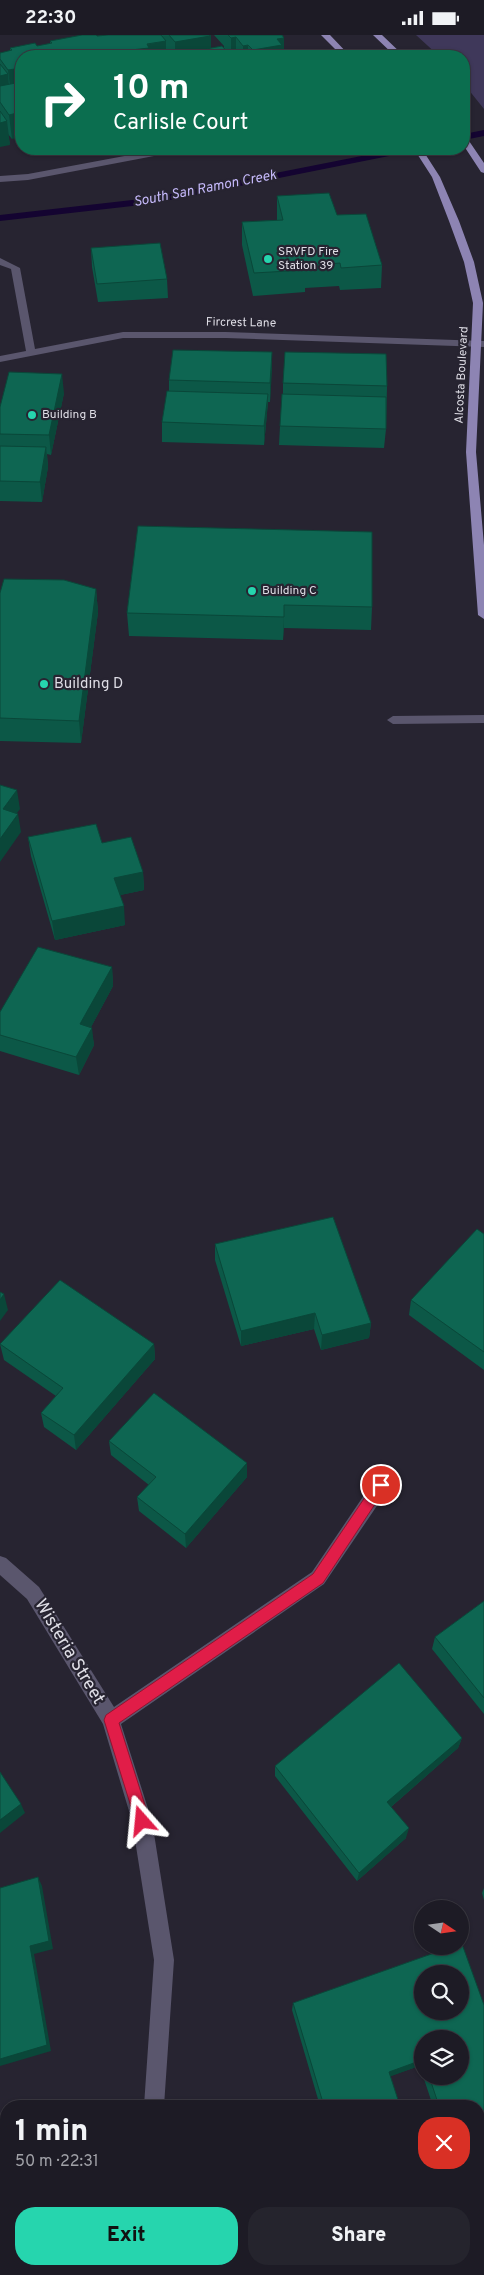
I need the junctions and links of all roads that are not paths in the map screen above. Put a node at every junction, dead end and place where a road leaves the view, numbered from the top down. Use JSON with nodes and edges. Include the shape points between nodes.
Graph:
{"nodes":[{"id":1,"x":325,"y":35,"type":"edge"},
{"id":2,"x":376,"y":35,"type":"edge"},
{"id":3,"x":340,"y":50,"type":"edge"},
{"id":4,"x":393,"y":50,"type":"edge"},
{"id":5,"x":470,"y":150,"type":"edge"},
{"id":6,"x":144,"y":155,"type":"edge"},
{"id":7,"x":422,"y":155,"type":"edge"},
{"id":8,"x":484,"y":170,"type":"edge"},
{"id":9,"x":0,"y":179,"type":"edge"},
{"id":10,"x":0,"y":261,"type":"edge"},
{"id":11,"x":481,"y":343,"type":"edge"},
{"id":12,"x":31,"y":353,"type":"junction"},
{"id":13,"x":0,"y":359,"type":"edge"},
{"id":14,"x":484,"y":615,"type":"edge"},
{"id":15,"x":484,"y":719,"type":"edge"},
{"id":16,"x":393,"y":720,"type":"dead end"},
{"id":17,"x":381,"y":1485,"type":"dead end"},
{"id":18,"x":0,"y":1564,"type":"edge"},
{"id":19,"x":111,"y":1720,"type":"junction"},
{"id":20,"x":154,"y":2100,"type":"edge"}],
"edges":[{"from":1,"to":3,"type":"main road"},
{"from":2,"to":4,"type":"main road"},
{"from":5,"to":8,"type":"main road"},
{"from":6,"to":9,"type":"street","via":[[28,177]]},
{"from":7,"to":11,"type":"main road","name":"Alcosta Boulevard","via":[[436,177],[469,262],[478,303]]},
{"from":10,"to":12,"type":"street","via":[[15,268]]},
{"from":11,"to":12,"type":"street","name":"Fircrest Lane","via":[[123,335]]},
{"from":11,"to":14,"type":"main road","name":"Alcosta Boulevard","via":[[471,452]]},
{"from":12,"to":13,"type":"street","name":"Fircrest Lane"},
{"from":15,"to":16,"type":"street"},
{"from":17,"to":19,"type":"street","via":[[318,1578]]},
{"from":18,"to":19,"type":"street","name":"Wisteria Street","via":[[33,1593]]},
{"from":19,"to":20,"type":"street","name":"Wisteria Street","via":[[142,1821],[164,1960]]}]}
